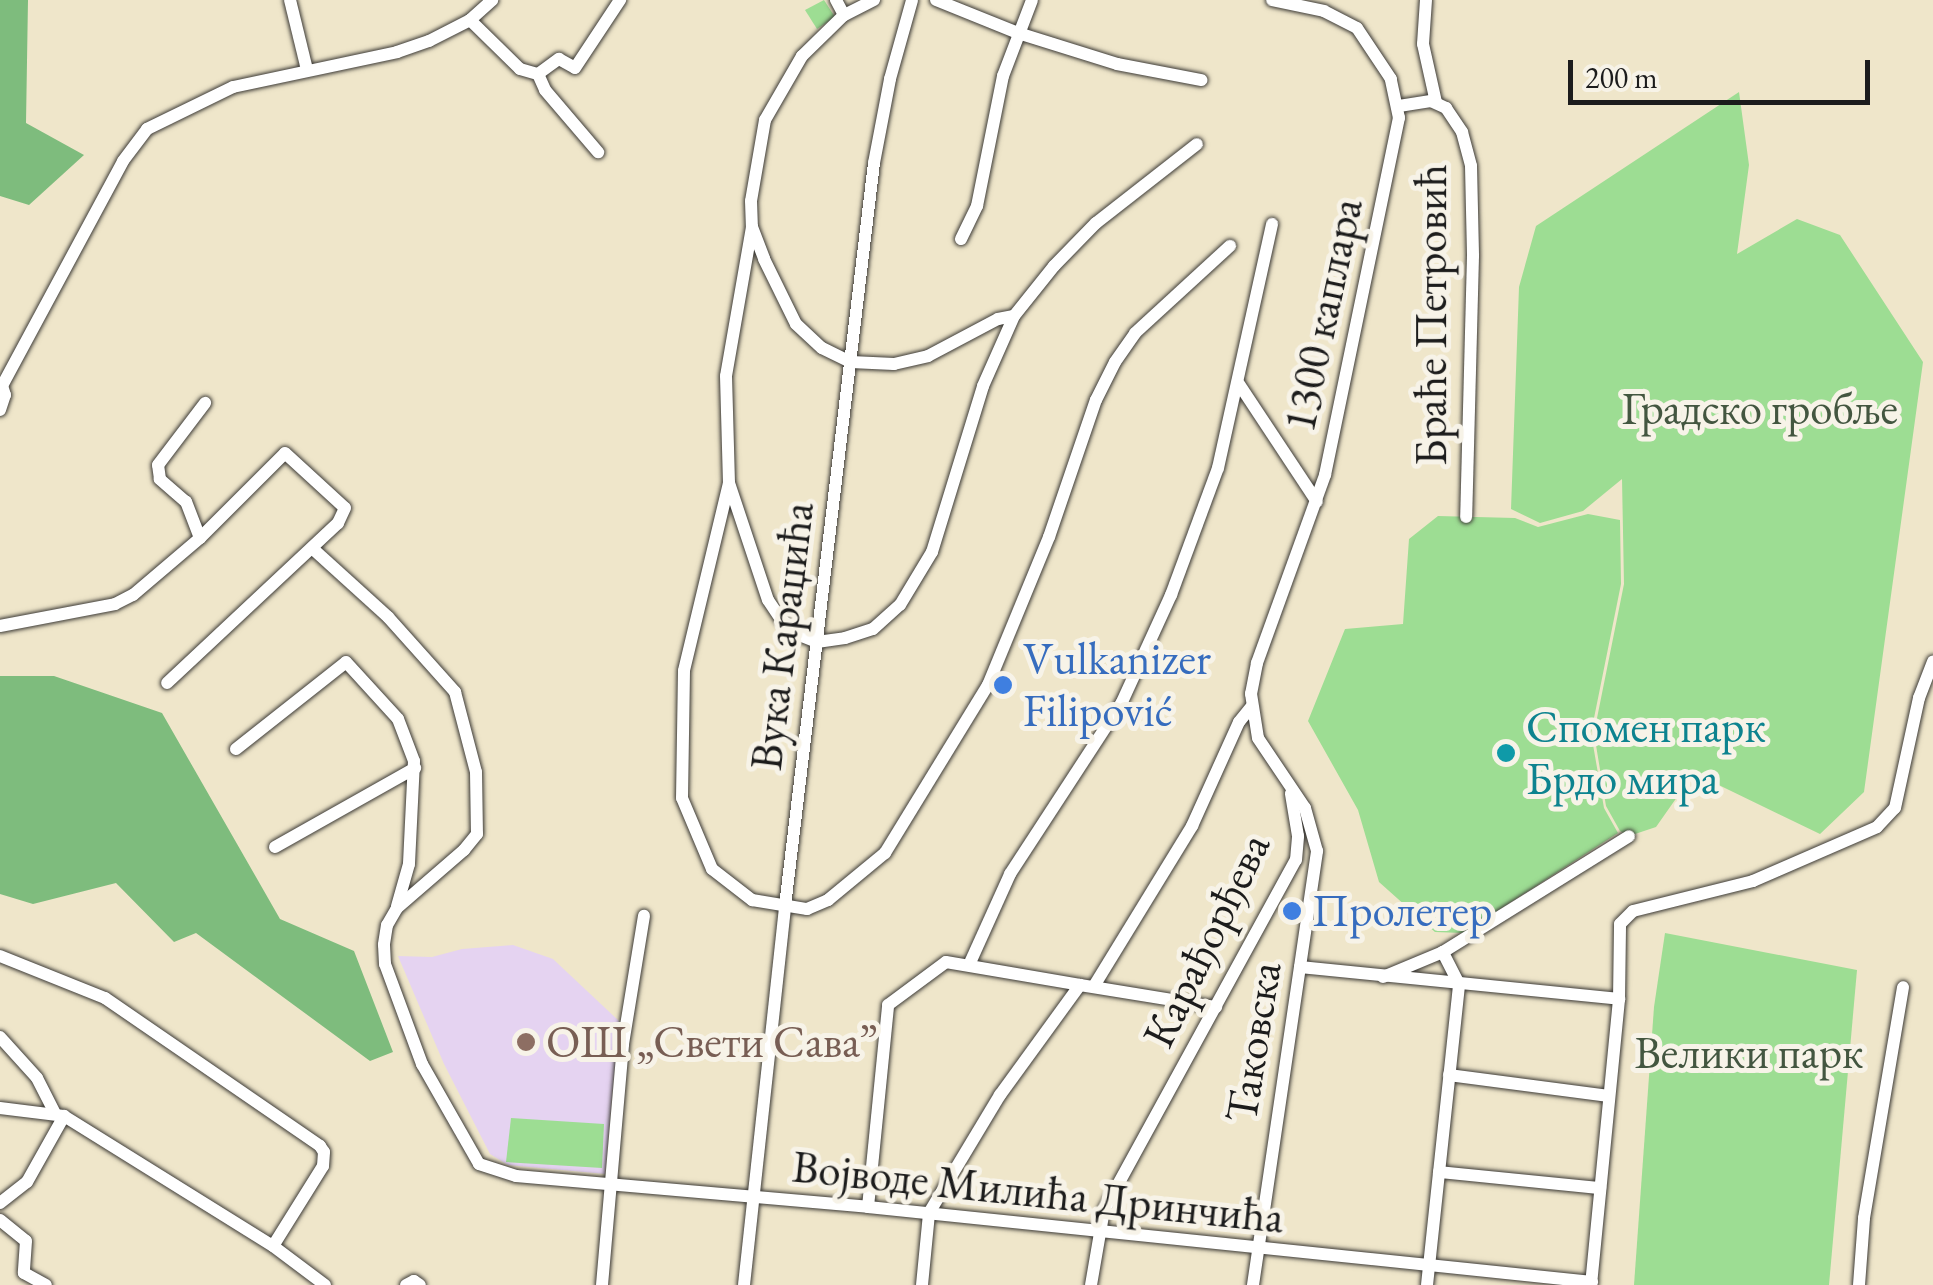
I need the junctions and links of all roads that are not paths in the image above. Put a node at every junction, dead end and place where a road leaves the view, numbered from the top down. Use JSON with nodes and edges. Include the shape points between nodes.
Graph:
{"nodes":[{"id":1,"x":290,"y":0,"type":"edge"},
{"id":2,"x":492,"y":0,"type":"edge"},
{"id":3,"x":620,"y":0,"type":"edge"},
{"id":4,"x":836,"y":0,"type":"edge"},
{"id":5,"x":874,"y":0,"type":"edge"},
{"id":6,"x":912,"y":0,"type":"edge"},
{"id":7,"x":936,"y":0,"type":"edge"},
{"id":8,"x":1032,"y":0,"type":"edge"},
{"id":9,"x":1272,"y":0,"type":"edge"},
{"id":10,"x":1426,"y":0,"type":"edge"},
{"id":11,"x":844,"y":15,"type":"junction"},
{"id":12,"x":470,"y":20,"type":"junction"},
{"id":13,"x":1018,"y":32,"type":"junction"},
{"id":14,"x":308,"y":70,"type":"junction"},
{"id":15,"x":538,"y":74,"type":"junction"},
{"id":16,"x":1202,"y":80,"type":"dead end"},
{"id":17,"x":1436,"y":102,"type":"junction"},
{"id":18,"x":1399,"y":106,"type":"junction"},
{"id":19,"x":1197,"y":144,"type":"dead end"},
{"id":20,"x":598,"y":152,"type":"dead end"},
{"id":21,"x":1272,"y":224,"type":"dead end"},
{"id":22,"x":752,"y":227,"type":"junction"},
{"id":23,"x":961,"y":238,"type":"dead end"},
{"id":24,"x":1230,"y":246,"type":"dead end"},
{"id":25,"x":1014,"y":316,"type":"junction"},
{"id":26,"x":850,"y":362,"type":"junction"},
{"id":27,"x":1239,"y":384,"type":"junction"},
{"id":28,"x":1,"y":386,"type":"edge"},
{"id":29,"x":205,"y":403,"type":"dead end"},
{"id":30,"x":0,"y":410,"type":"edge"},
{"id":31,"x":729,"y":483,"type":"junction"},
{"id":32,"x":1318,"y":502,"type":"junction"},
{"id":33,"x":1466,"y":517,"type":"dead end"},
{"id":34,"x":200,"y":538,"type":"junction"},
{"id":35,"x":312,"y":548,"type":"junction"},
{"id":36,"x":0,"y":626,"type":"edge"},
{"id":37,"x":817,"y":642,"type":"junction"},
{"id":38,"x":1933,"y":662,"type":"edge"},
{"id":39,"x":167,"y":683,"type":"dead end"},
{"id":40,"x":1251,"y":707,"type":"junction"},
{"id":41,"x":236,"y":749,"type":"dead end"},
{"id":42,"x":414,"y":768,"type":"junction"},
{"id":43,"x":1289,"y":787,"type":"junction"},
{"id":44,"x":1629,"y":836,"type":"dead end"},
{"id":45,"x":275,"y":847,"type":"dead end"},
{"id":46,"x":784,"y":906,"type":"junction"},
{"id":47,"x":396,"y":908,"type":"junction"},
{"id":48,"x":644,"y":916,"type":"dead end"},
{"id":49,"x":1443,"y":952,"type":"junction"},
{"id":50,"x":0,"y":956,"type":"edge"},
{"id":51,"x":969,"y":965,"type":"junction"},
{"id":52,"x":1300,"y":967,"type":"junction"},
{"id":53,"x":1380,"y":978,"type":"junction"},
{"id":54,"x":1459,"y":984,"type":"junction"},
{"id":55,"x":1087,"y":986,"type":"junction"},
{"id":56,"x":1903,"y":987,"type":"dead end"},
{"id":57,"x":1619,"y":998,"type":"junction"},
{"id":58,"x":1216,"y":1007,"type":"junction"},
{"id":59,"x":0,"y":1036,"type":"edge"},
{"id":60,"x":1449,"y":1074,"type":"junction"},
{"id":61,"x":1610,"y":1096,"type":"junction"},
{"id":62,"x":0,"y":1108,"type":"edge"},
{"id":63,"x":60,"y":1114,"type":"junction"},
{"id":64,"x":1439,"y":1172,"type":"junction"},
{"id":65,"x":612,"y":1183,"type":"junction"},
{"id":66,"x":1600,"y":1188,"type":"junction"},
{"id":67,"x":754,"y":1199,"type":"junction"},
{"id":68,"x":0,"y":1204,"type":"edge"},
{"id":69,"x":868,"y":1207,"type":"junction"},
{"id":70,"x":929,"y":1213,"type":"junction"},
{"id":71,"x":0,"y":1220,"type":"edge"},
{"id":72,"x":1097,"y":1232,"type":"junction"},
{"id":73,"x":272,"y":1246,"type":"junction"},
{"id":74,"x":1257,"y":1248,"type":"junction"},
{"id":75,"x":1429,"y":1267,"type":"junction"},
{"id":76,"x":1591,"y":1283,"type":"edge"},
{"id":77,"x":46,"y":1285,"type":"edge"},
{"id":78,"x":325,"y":1285,"type":"edge"},
{"id":79,"x":602,"y":1285,"type":"edge"},
{"id":80,"x":744,"y":1285,"type":"edge"},
{"id":81,"x":922,"y":1285,"type":"edge"},
{"id":82,"x":1091,"y":1285,"type":"edge"},
{"id":83,"x":1253,"y":1285,"type":"edge"},
{"id":84,"x":1427,"y":1285,"type":"edge"},
{"id":85,"x":1859,"y":1285,"type":"edge"}],
"edges":[{"from":1,"to":14,"type":"street"},
{"from":2,"to":12,"type":"street"},
{"from":3,"to":15,"type":"street","via":[[574,68],[559,60]]},
{"from":4,"to":11,"type":"street"},
{"from":5,"to":11,"type":"street"},
{"from":6,"to":26,"type":"street","name":"Вука Караџића","via":[[874,164]]},
{"from":7,"to":13,"type":"street"},
{"from":8,"to":13,"type":"street"},
{"from":9,"to":18,"type":"street","name":"1300 каплара","via":[[1324,10],[1358,28],[1383,61]]},
{"from":10,"to":17,"type":"street","via":[[1423,44]]},
{"from":11,"to":22,"type":"street","via":[[802,56],[765,120],[750,201]]},
{"from":12,"to":14,"type":"street","via":[[397,52]]},
{"from":12,"to":15,"type":"street","via":[[520,68]]},
{"from":13,"to":16,"type":"street","via":[[1117,64]]},
{"from":13,"to":23,"type":"street","via":[[977,206]]},
{"from":14,"to":28,"type":"street","via":[[233,86],[147,129]]},
{"from":15,"to":20,"type":"street"},
{"from":17,"to":18,"type":"street","name":"Браће Петровић"},
{"from":17,"to":33,"type":"street","name":"Браће Петровић","via":[[1462,132],[1473,179]]},
{"from":18,"to":32,"type":"street","name":"1300 каплара"},
{"from":19,"to":25,"type":"street","via":[[1096,223]]},
{"from":21,"to":27,"type":"street"},
{"from":22,"to":26,"type":"street","via":[[796,324]]},
{"from":22,"to":31,"type":"street","via":[[726,376]]},
{"from":24,"to":46,"type":"street","via":[[1144,324],[1115,362],[988,685],[885,852],[828,900],[807,908]]},
{"from":25,"to":26,"type":"street","via":[[928,356],[894,364]]},
{"from":25,"to":37,"type":"street","via":[[983,386],[932,552],[900,605],[873,629]]},
{"from":26,"to":37,"type":"street","name":"Вука Караџића"},
{"from":27,"to":32,"type":"street"},
{"from":27,"to":51,"type":"street","via":[[1218,468],[1122,702],[1010,874]]},
{"from":28,"to":30,"type":"street","via":[[6,395]]},
{"from":29,"to":34,"type":"street","via":[[158,466],[160,479],[186,502]]},
{"from":31,"to":37,"type":"street","via":[[768,600],[799,636]]},
{"from":31,"to":46,"type":"street","via":[[684,671],[682,798],[712,868],[752,900]]},
{"from":32,"to":40,"type":"street","name":"1300 каплара","via":[[1257,663]]},
{"from":34,"to":35,"type":"street","via":[[285,453],[345,508]]},
{"from":34,"to":36,"type":"street","via":[[148,585],[115,604]]},
{"from":35,"to":39,"type":"street"},
{"from":35,"to":47,"type":"street","via":[[388,616],[456,692],[476,772],[479,818],[472,842]]},
{"from":37,"to":46,"type":"street","name":"Вука Караџића"},
{"from":38,"to":57,"type":"street","via":[[1896,808],[1877,827],[1753,881],[1634,911],[1620,924]]},
{"from":40,"to":43,"type":"street","name":"Таковска","via":[[1258,738]]},
{"from":40,"to":55,"type":"street","via":[[1192,826]]},
{"from":41,"to":42,"type":"street","via":[[346,662],[398,719]]},
{"from":42,"to":45,"type":"street"},
{"from":42,"to":47,"type":"street","via":[[409,864]]},
{"from":43,"to":52,"type":"street","name":"Таковска","via":[[1309,816],[1316,842]]},
{"from":43,"to":58,"type":"street","name":"Карађорђева","via":[[1298,854]]},
{"from":44,"to":49,"type":"street"},
{"from":46,"to":67,"type":"street","name":"Вука Караџића"},
{"from":47,"to":65,"type":"street","name":"Војводе Милића Дринчића","via":[[387,924],[385,964],[422,1064],[479,1164],[516,1176]]},
{"from":48,"to":65,"type":"street","via":[[630,982]]},
{"from":49,"to":53,"type":"street"},
{"from":49,"to":54,"type":"street"},
{"from":50,"to":73,"type":"street","via":[[105,998],[320,1146],[324,1166]]},
{"from":51,"to":55,"type":"street"},
{"from":51,"to":69,"type":"street","via":[[946,962],[888,1005]]},
{"from":52,"to":53,"type":"street"},
{"from":52,"to":74,"type":"street","name":"Таковска"},
{"from":53,"to":54,"type":"street"},
{"from":54,"to":57,"type":"street"},
{"from":54,"to":60,"type":"street"},
{"from":55,"to":58,"type":"street"},
{"from":55,"to":70,"type":"street","via":[[1000,1095]]},
{"from":56,"to":85,"type":"street"},
{"from":57,"to":61,"type":"street"},
{"from":58,"to":72,"type":"street","name":"Карађорђева"},
{"from":59,"to":63,"type":"street"},
{"from":60,"to":61,"type":"street"},
{"from":60,"to":64,"type":"street"},
{"from":61,"to":66,"type":"street"},
{"from":62,"to":63,"type":"street"},
{"from":63,"to":68,"type":"street","via":[[27,1182]]},
{"from":63,"to":73,"type":"street"},
{"from":64,"to":66,"type":"street"},
{"from":64,"to":75,"type":"street"},
{"from":65,"to":67,"type":"street","name":"Војводе Милића Дринчића"},
{"from":65,"to":79,"type":"street"},
{"from":66,"to":76,"type":"street"},
{"from":67,"to":69,"type":"street","name":"Војводе Милића Дринчића"},
{"from":67,"to":80,"type":"street","name":"Вука Караџића"},
{"from":69,"to":70,"type":"street","name":"Војводе Милића Дринчића"},
{"from":70,"to":72,"type":"street","name":"Војводе Милића Дринчића"},
{"from":70,"to":81,"type":"street"},
{"from":71,"to":77,"type":"street","via":[[26,1240],[24,1274]]},
{"from":72,"to":74,"type":"street","name":"Војводе Милића Дринчића"},
{"from":72,"to":82,"type":"street","name":"Карађорђева"},
{"from":73,"to":78,"type":"street"},
{"from":74,"to":75,"type":"street","name":"Војводе Милића Дринчића"},
{"from":74,"to":83,"type":"street","name":"Таковска"},
{"from":75,"to":76,"type":"street","name":"Војводе Милића Дринчића"},
{"from":75,"to":84,"type":"street"}]}
